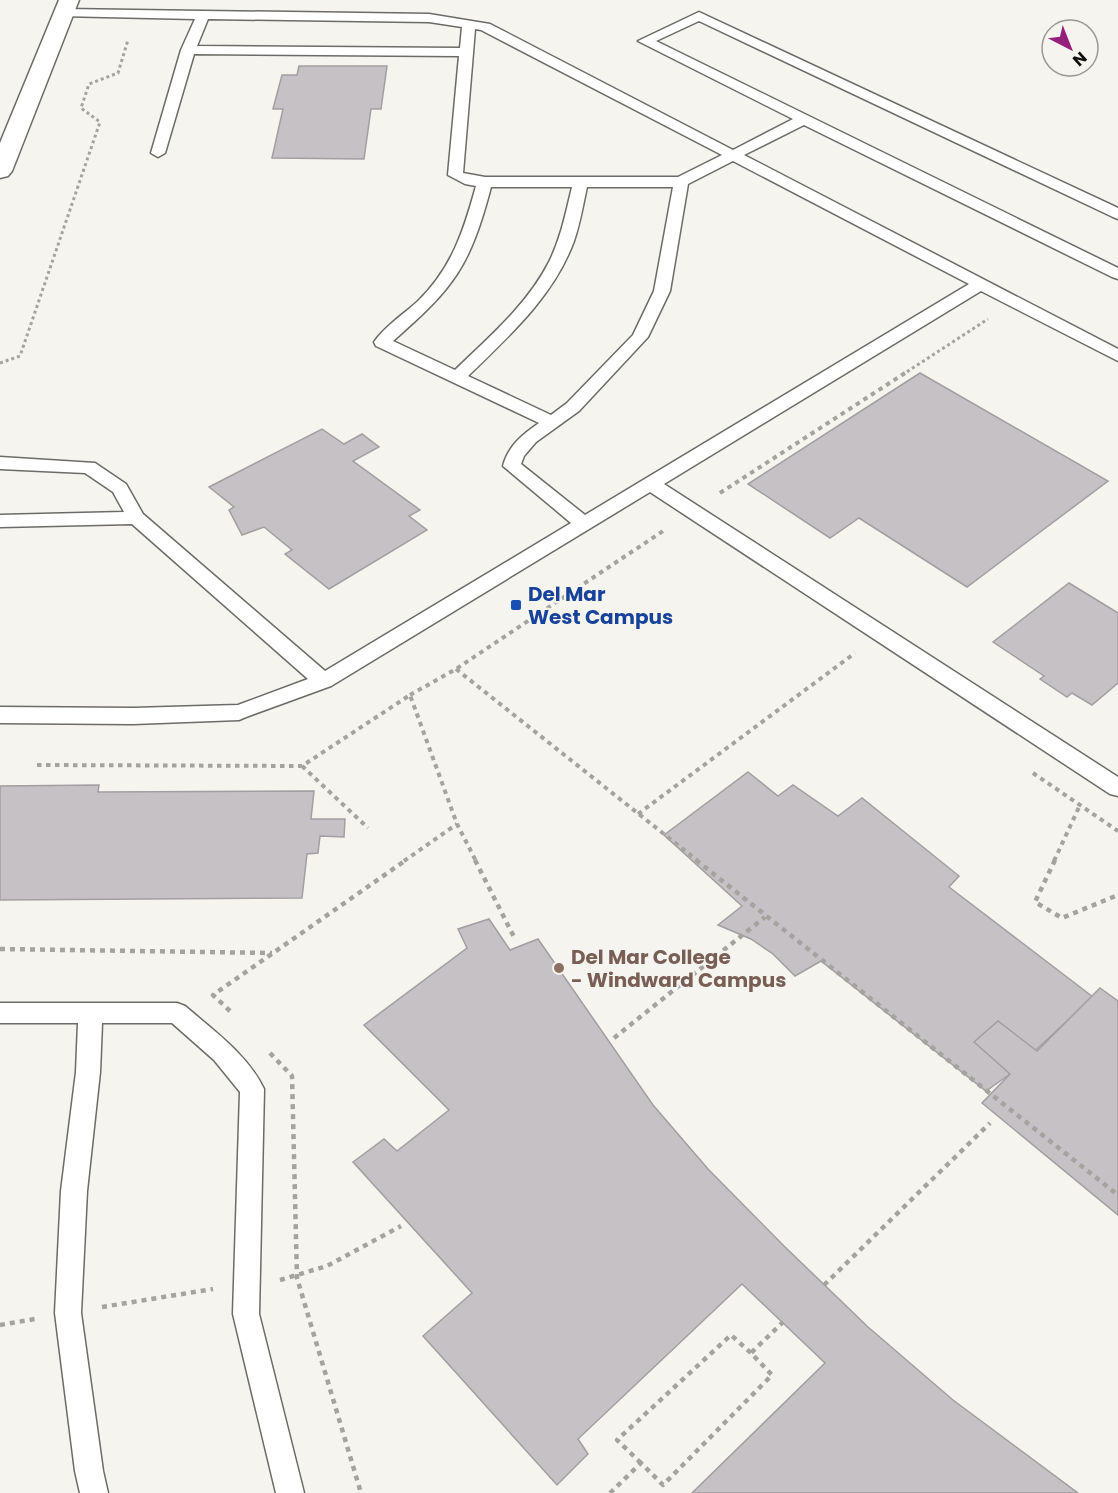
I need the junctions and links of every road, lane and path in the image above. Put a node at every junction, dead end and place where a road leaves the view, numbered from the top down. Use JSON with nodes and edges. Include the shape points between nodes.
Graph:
{"nodes":[{"id":1,"x":66,"y":7,"type":"edge"},
{"id":2,"x":137,"y":14,"type":"junction"},
{"id":3,"x":203,"y":15,"type":"junction"},
{"id":4,"x":469,"y":24,"type":"junction"},
{"id":5,"x":188,"y":50,"type":"junction"},
{"id":6,"x":466,"y":52,"type":"junction"},
{"id":7,"x":804,"y":119,"type":"junction"},
{"id":8,"x":158,"y":153,"type":"dead end"},
{"id":9,"x":732,"y":155,"type":"junction"},
{"id":10,"x":0,"y":171,"type":"edge"},
{"id":11,"x":485,"y":182,"type":"junction"},
{"id":12,"x":580,"y":182,"type":"junction"},
{"id":13,"x":681,"y":182,"type":"junction"},
{"id":14,"x":1118,"y":214,"type":"edge"},
{"id":15,"x":1118,"y":274,"type":"edge"},
{"id":16,"x":981,"y":284,"type":"junction"},
{"id":17,"x":994,"y":315,"type":"dead end"},
{"id":18,"x":1118,"y":356,"type":"edge"},
{"id":19,"x":0,"y":363,"type":"edge"},
{"id":20,"x":457,"y":377,"type":"junction"},
{"id":21,"x":552,"y":422,"type":"junction"},
{"id":22,"x":0,"y":463,"type":"edge"},
{"id":23,"x":651,"y":484,"type":"junction"},
{"id":24,"x":693,"y":511,"type":"junction"},
{"id":25,"x":136,"y":518,"type":"junction"},
{"id":26,"x":0,"y":521,"type":"edge"},
{"id":27,"x":584,"y":524,"type":"junction"},
{"id":28,"x":855,"y":653,"type":"dead end"},
{"id":29,"x":456,"y":669,"type":"junction"},
{"id":30,"x":324,"y":681,"type":"junction"},
{"id":31,"x":411,"y":695,"type":"junction"},
{"id":32,"x":0,"y":716,"type":"edge"},
{"id":33,"x":37,"y":765,"type":"dead end"},
{"id":34,"x":302,"y":766,"type":"junction"},
{"id":35,"x":1118,"y":788,"type":"edge"},
{"id":36,"x":1080,"y":805,"type":"dead end"},
{"id":37,"x":638,"y":814,"type":"junction"},
{"id":38,"x":457,"y":824,"type":"junction"},
{"id":39,"x":368,"y":828,"type":"dead end"},
{"id":40,"x":1118,"y":895,"type":"edge"},
{"id":41,"x":765,"y":917,"type":"junction"},
{"id":42,"x":514,"y":939,"type":"dead end"},
{"id":43,"x":0,"y":949,"type":"edge"},
{"id":44,"x":273,"y":953,"type":"junction"},
{"id":45,"x":0,"y":1013,"type":"edge"},
{"id":46,"x":90,"y":1013,"type":"junction"},
{"id":47,"x":237,"y":1019,"type":"dead end"},
{"id":48,"x":614,"y":1038,"type":"dead end"},
{"id":49,"x":269,"y":1051,"type":"dead end"},
{"id":50,"x":990,"y":1124,"type":"dead end"},
{"id":51,"x":1118,"y":1195,"type":"edge"},
{"id":52,"x":401,"y":1226,"type":"dead end"},
{"id":53,"x":297,"y":1278,"type":"junction"},
{"id":54,"x":246,"y":1285,"type":"junction"},
{"id":55,"x":824,"y":1285,"type":"dead end"},
{"id":56,"x":69,"y":1313,"type":"junction"},
{"id":57,"x":783,"y":1322,"type":"dead end"},
{"id":58,"x":0,"y":1325,"type":"edge"},
{"id":59,"x":751,"y":1353,"type":"junction"},
{"id":60,"x":640,"y":1463,"type":"junction"},
{"id":61,"x":94,"y":1493,"type":"edge"},
{"id":62,"x":290,"y":1493,"type":"edge"},
{"id":63,"x":361,"y":1493,"type":"edge"},
{"id":64,"x":610,"y":1493,"type":"edge"}],
"edges":[{"from":1,"to":2,"type":"lane"},
{"from":1,"to":10,"type":"main road"},
{"from":2,"to":3,"type":"lane"},
{"from":2,"to":19,"type":"path","via":[[118,73],[89,84],[81,108],[100,122],[20,356]]},
{"from":3,"to":4,"type":"lane","via":[[429,18]]},
{"from":3,"to":5,"type":"lane"},
{"from":4,"to":6,"type":"lane"},
{"from":4,"to":9,"type":"lane","via":[[485,27]]},
{"from":5,"to":6,"type":"lane"},
{"from":5,"to":8,"type":"lane"},
{"from":6,"to":11,"type":"lane","via":[[456,175]]},
{"from":7,"to":9,"type":"lane"},
{"from":7,"to":14,"type":"lane","via":[[645,41],[699,16]]},
{"from":7,"to":15,"type":"lane"},
{"from":9,"to":13,"type":"lane"},
{"from":9,"to":16,"type":"lane"},
{"from":11,"to":12,"type":"lane"},
{"from":11,"to":20,"type":"lane","via":[[470,237],[449,277],[382,342]]},
{"from":12,"to":13,"type":"lane"},
{"from":12,"to":20,"type":"lane","via":[[566,241],[546,282],[518,317]]},
{"from":13,"to":21,"type":"lane","via":[[662,291],[640,337],[573,407]]},
{"from":16,"to":18,"type":"lane"},
{"from":16,"to":23,"type":"lane"},
{"from":17,"to":24,"type":"path"},
{"from":20,"to":21,"type":"lane"},
{"from":21,"to":27,"type":"lane","via":[[530,438],[515,455],[512,466]]},
{"from":22,"to":25,"type":"lane","via":[[88,467],[120,488]]},
{"from":23,"to":24,"type":"lane"},
{"from":23,"to":27,"type":"lane"},
{"from":24,"to":29,"type":"path"},
{"from":24,"to":35,"type":"lane"},
{"from":25,"to":26,"type":"lane"},
{"from":25,"to":30,"type":"lane"},
{"from":27,"to":30,"type":"lane"},
{"from":28,"to":37,"type":"path"},
{"from":29,"to":31,"type":"path"},
{"from":29,"to":37,"type":"path"},
{"from":30,"to":32,"type":"lane","via":[[239,712]]},
{"from":31,"to":34,"type":"path"},
{"from":31,"to":38,"type":"path"},
{"from":33,"to":34,"type":"path"},
{"from":34,"to":39,"type":"path"},
{"from":36,"to":40,"type":"path","via":[[1035,902],[1062,918]]},
{"from":37,"to":41,"type":"path"},
{"from":38,"to":42,"type":"path"},
{"from":38,"to":44,"type":"path"},
{"from":41,"to":48,"type":"path"},
{"from":41,"to":51,"type":"path"},
{"from":43,"to":44,"type":"path"},
{"from":44,"to":47,"type":"path","via":[[213,995]]},
{"from":45,"to":46,"type":"lane"},
{"from":46,"to":54,"type":"lane","via":[[177,1013],[224,1053],[252,1089]]},
{"from":46,"to":56,"type":"lane","via":[[88,1072],[74,1191]]},
{"from":49,"to":53,"type":"path","via":[[292,1076]]},
{"from":50,"to":55,"type":"path"},
{"from":52,"to":53,"type":"path","via":[[359,1252]]},
{"from":53,"to":54,"type":"path"},
{"from":53,"to":63,"type":"path"},
{"from":54,"to":56,"type":"path"},
{"from":54,"to":62,"type":"lane","via":[[246,1314]]},
{"from":56,"to":58,"type":"path"},
{"from":56,"to":61,"type":"lane"},
{"from":57,"to":59,"type":"path"},
{"from":59,"to":60,"type":"path","via":[[731,1335],[617,1440]]},
{"from":59,"to":60,"type":"path","via":[[772,1375],[663,1485]]},
{"from":60,"to":64,"type":"path"}]}
